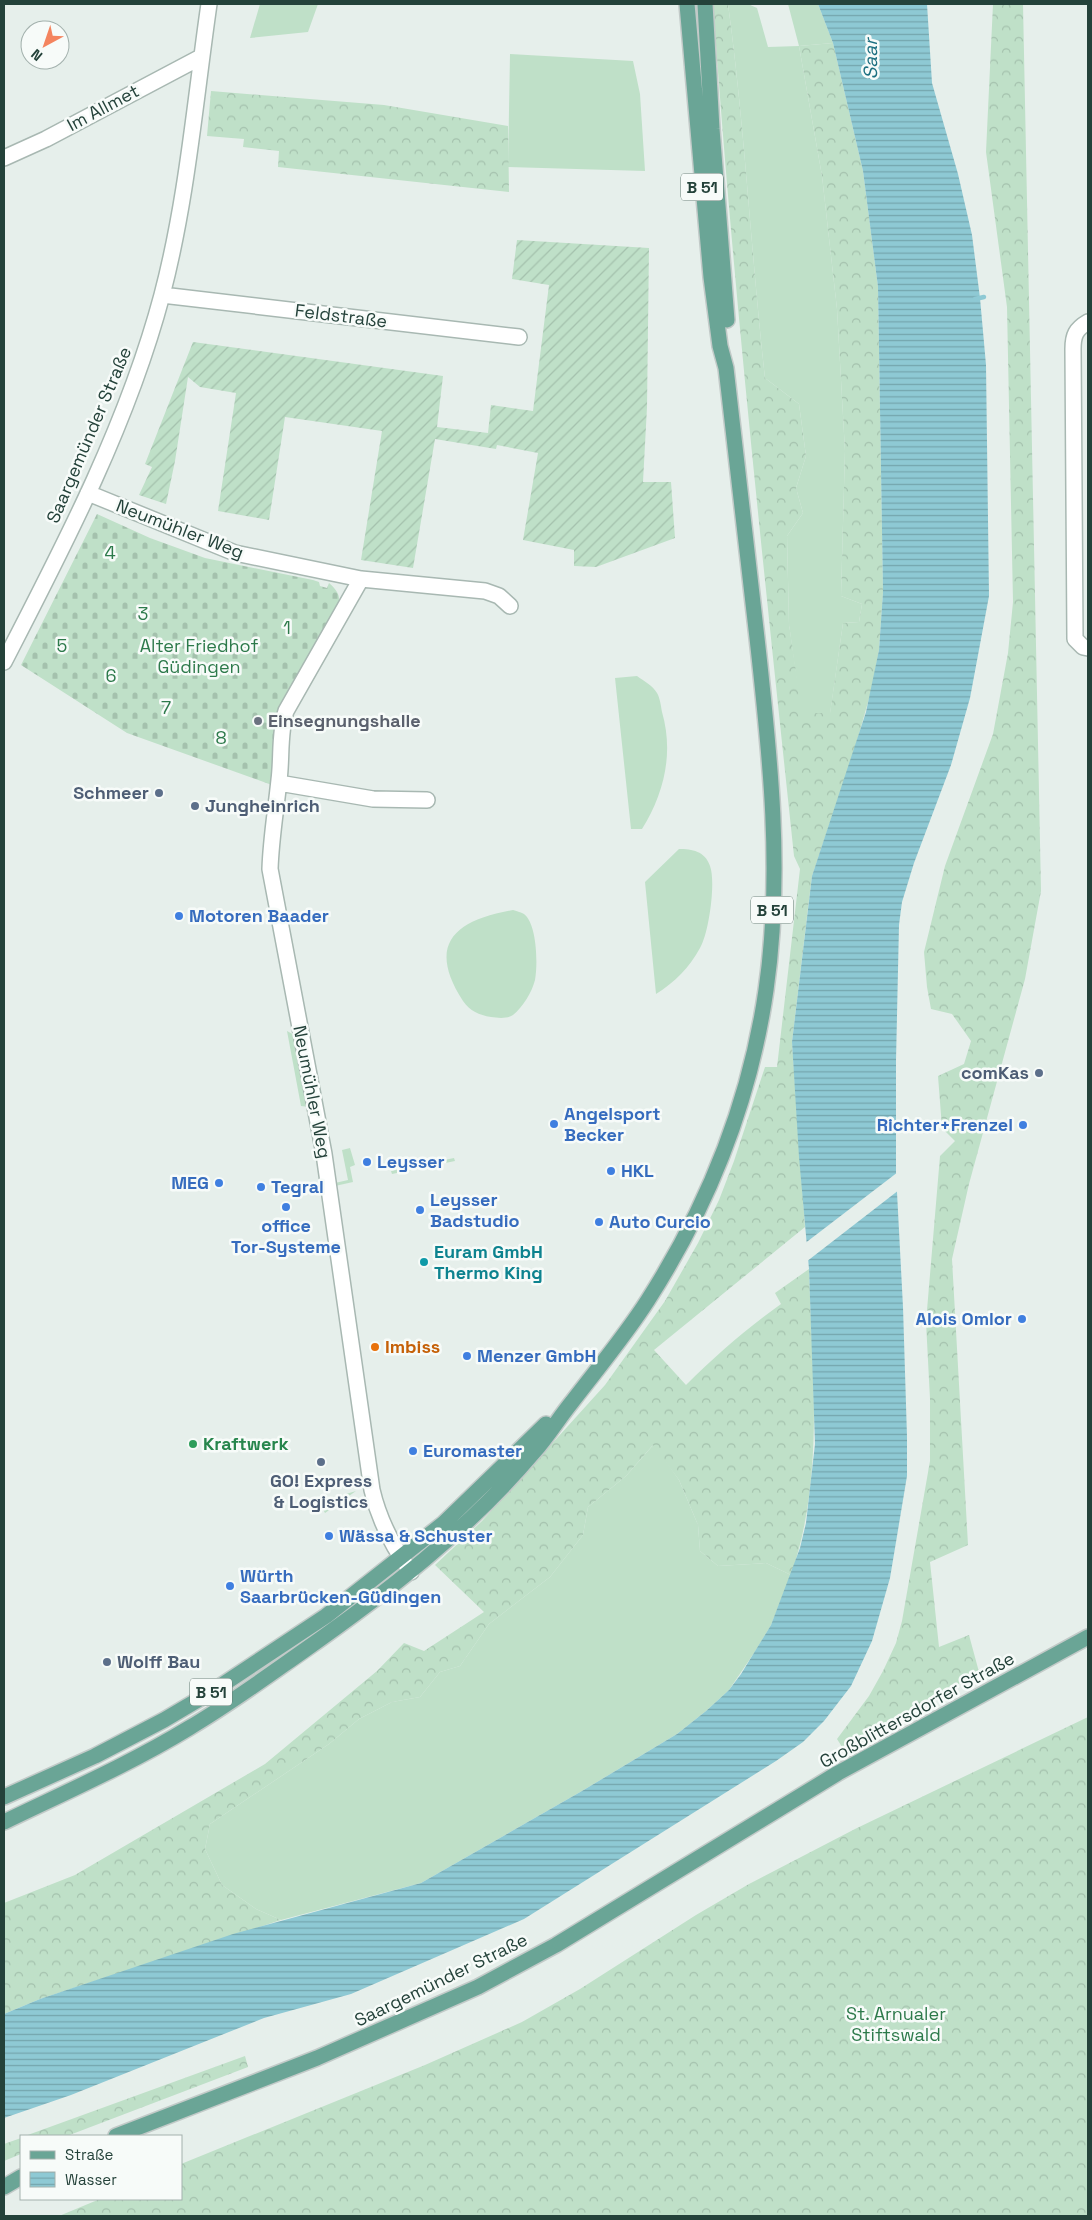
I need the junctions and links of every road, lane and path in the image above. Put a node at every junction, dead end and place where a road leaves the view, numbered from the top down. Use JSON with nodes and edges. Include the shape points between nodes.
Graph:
{"nodes":[{"id":1,"x":209,"y":4,"type":"edge"},
{"id":2,"x":687,"y":4,"type":"edge"},
{"id":3,"x":705,"y":4,"type":"edge"},
{"id":4,"x":201,"y":57,"type":"junction"},
{"id":5,"x":4,"y":158,"type":"edge"},
{"id":6,"x":162,"y":294,"type":"junction"},
{"id":7,"x":1088,"y":322,"type":"edge"},
{"id":8,"x":519,"y":337,"type":"dead end"},
{"id":9,"x":726,"y":368,"type":"junction"},
{"id":10,"x":88,"y":493,"type":"junction"},
{"id":11,"x":361,"y":579,"type":"junction"},
{"id":12,"x":510,"y":606,"type":"dead end"},
{"id":13,"x":1088,"y":648,"type":"edge"},
{"id":14,"x":4,"y":662,"type":"edge"},
{"id":15,"x":279,"y":783,"type":"junction"},
{"id":16,"x":427,"y":800,"type":"dead end"},
{"id":17,"x":570,"y":1404,"type":"junction"},
{"id":18,"x":401,"y":1559,"type":"junction"},
{"id":19,"x":411,"y":1572,"type":"junction"},
{"id":20,"x":1088,"y":1637,"type":"edge"},
{"id":21,"x":4,"y":1797,"type":"edge"},
{"id":22,"x":764,"y":1818,"type":"joint"},
{"id":23,"x":4,"y":1822,"type":"edge"},
{"id":24,"x":119,"y":2135,"type":"edge"},
{"id":25,"x":20,"y":2176,"type":"edge"},
{"id":26,"x":20,"y":2177,"type":"edge"},
{"id":27,"x":4,"y":2181,"type":"edge"},
{"id":28,"x":4,"y":2187,"type":"edge"}],
"edges":[{"from":1,"to":4,"type":"street","name":"Saargemünder Straße"},
{"from":2,"to":9,"type":"main road","number":"B 51","via":[[711,277]]},
{"from":3,"to":9,"type":"main road","number":"B 51","via":[[730,344]]},
{"from":4,"to":5,"type":"street","name":"Im Allmet"},
{"from":4,"to":6,"type":"street","name":"Saargemünder Straße","via":[[185,188]]},
{"from":6,"to":8,"type":"street","name":"Feldstraße"},
{"from":6,"to":10,"type":"street","name":"Saargemünder Straße","via":[[145,352]]},
{"from":7,"to":13,"type":"street","via":[[1078,328],[1073,338],[1075,639]]},
{"from":9,"to":17,"type":"main road","number":"B 51","via":[[769,746],[774,882],[767,987],[759,1033],[736,1116],[707,1194],[647,1302],[620,1342]]},
{"from":10,"to":11,"type":"street","name":"Neumühler Weg","via":[[234,553]]},
{"from":10,"to":14,"type":"street","name":"Saargemünder Straße"},
{"from":11,"to":12,"type":"street","name":"Neumühler Weg","via":[[484,592],[499,596]]},
{"from":11,"to":15,"type":"street","name":"Neumühler Weg","via":[[286,711]]},
{"from":15,"to":16,"type":"street","via":[[373,799]]},
{"from":15,"to":18,"type":"street","name":"Neumühler Weg","via":[[270,869],[324,1154],[372,1490],[377,1512]]},
{"from":17,"to":18,"type":"main road","number":"B 51","via":[[544,1425],[444,1523]]},
{"from":17,"to":19,"type":"main road","number":"B 51","via":[[535,1452],[495,1495]]},
{"from":18,"to":19,"type":"street","name":"Neumühler Weg"},
{"from":18,"to":21,"type":"main road","number":"B 51","via":[[326,1616],[197,1700],[95,1756]]},
{"from":19,"to":23,"type":"main road","number":"B 51","via":[[373,1603],[189,1728],[100,1777]]},
{"from":20,"to":22,"type":"main road","name":"Großblittersdorfer Straße","via":[[838,1773]]},
{"from":22,"to":24,"type":"main road","name":"Saargemünder Straße","via":[[556,1945],[478,1987],[317,2058]]},
{"from":25,"to":27,"type":"main road"},
{"from":26,"to":28,"type":"main road"}]}
